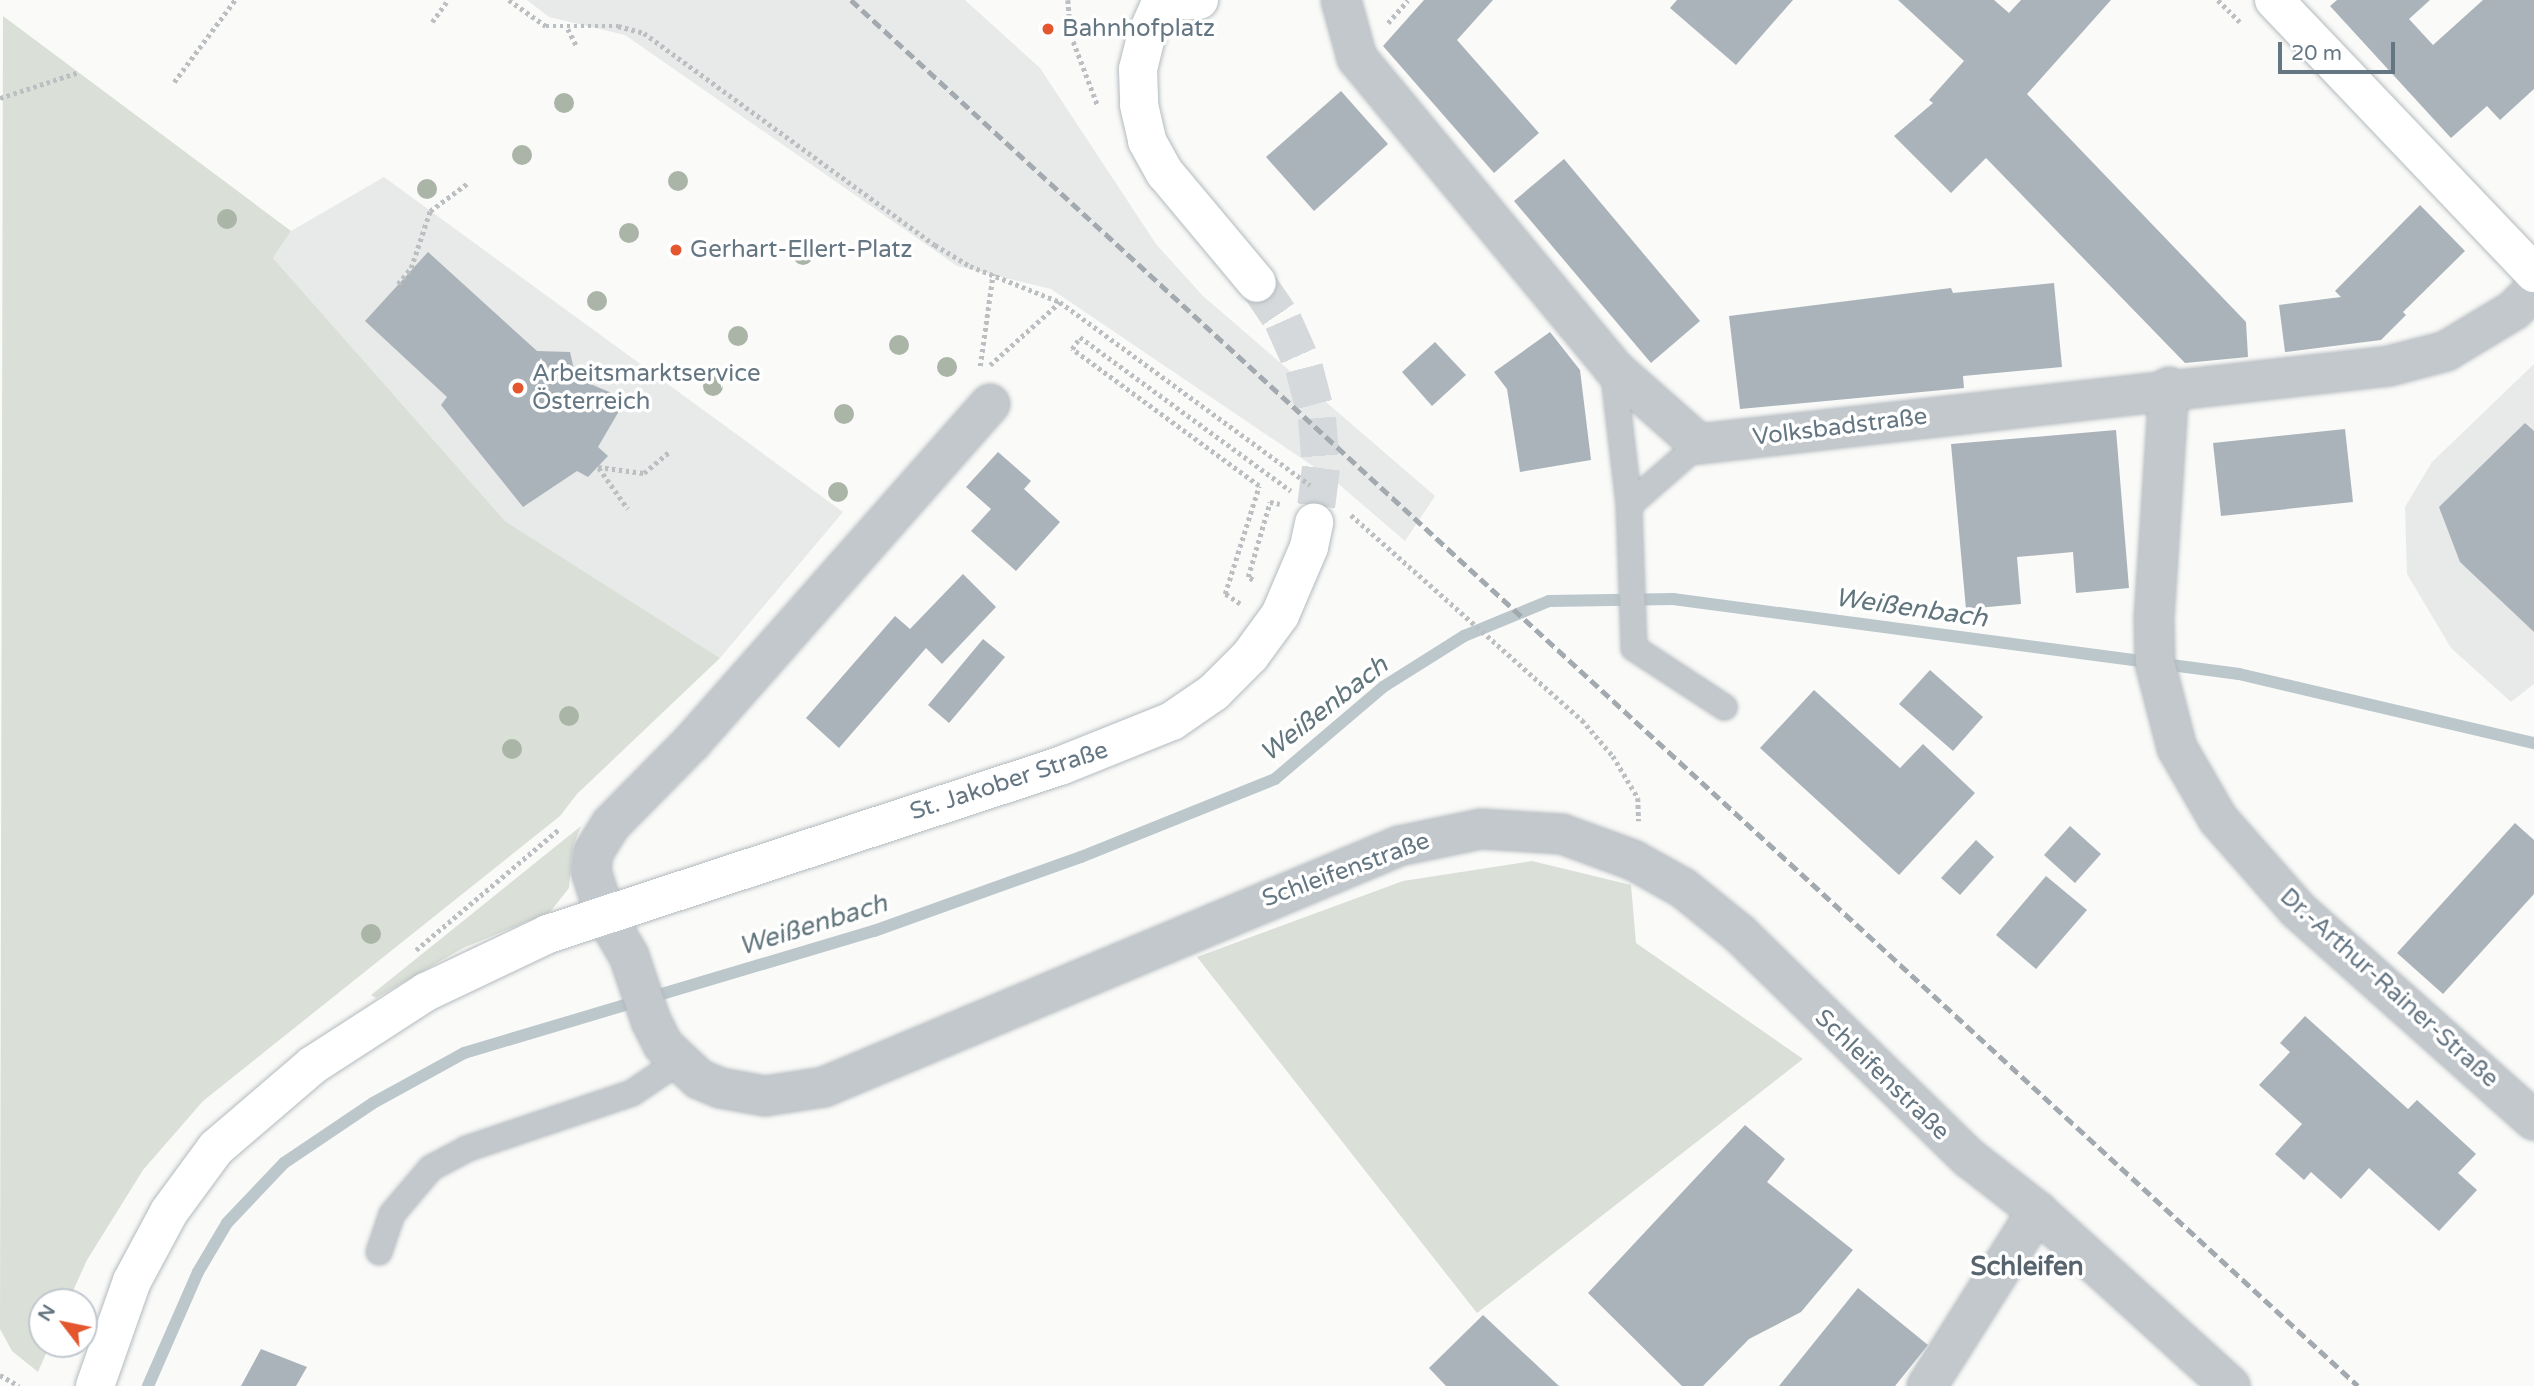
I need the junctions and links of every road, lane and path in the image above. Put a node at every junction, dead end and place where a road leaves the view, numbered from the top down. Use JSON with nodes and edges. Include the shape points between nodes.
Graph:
{"nodes":[{"id":1,"x":235,"y":0,"type":"edge"},
{"id":2,"x":448,"y":0,"type":"edge"},
{"id":3,"x":509,"y":0,"type":"edge"},
{"id":4,"x":1162,"y":0,"type":"edge"},
{"id":5,"x":1173,"y":0,"type":"edge"},
{"id":6,"x":1199,"y":0,"type":"edge"},
{"id":7,"x":1341,"y":0,"type":"edge"},
{"id":8,"x":2274,"y":0,"type":"edge"},
{"id":9,"x":432,"y":22,"type":"dead end"},
{"id":10,"x":568,"y":29,"type":"junction"},
{"id":11,"x":577,"y":47,"type":"dead end"},
{"id":12,"x":79,"y":72,"type":"dead end"},
{"id":13,"x":174,"y":82,"type":"dead end"},
{"id":14,"x":0,"y":98,"type":"edge"},
{"id":15,"x":468,"y":183,"type":"dead end"},
{"id":16,"x":2534,"y":273,"type":"edge"},
{"id":17,"x":1257,"y":283,"type":"tunnel mouth"},
{"id":18,"x":398,"y":284,"type":"dead end"},
{"id":19,"x":2534,"y":290,"type":"edge"},
{"id":20,"x":1060,"y":302,"type":"junction"},
{"id":21,"x":1613,"y":368,"type":"junction"},
{"id":22,"x":2169,"y":387,"type":"junction"},
{"id":23,"x":984,"y":390,"type":"joint"},
{"id":24,"x":1699,"y":444,"type":"junction"},
{"id":25,"x":669,"y":452,"type":"dead end"},
{"id":26,"x":1269,"y":502,"type":"dead end"},
{"id":27,"x":1317,"y":504,"type":"junction"},
{"id":28,"x":1629,"y":505,"type":"junction"},
{"id":29,"x":628,"y":509,"type":"dead end"},
{"id":30,"x":1262,"y":570,"type":"dead end"},
{"id":31,"x":1248,"y":578,"type":"dead end"},
{"id":32,"x":1244,"y":606,"type":"junction"},
{"id":33,"x":1237,"y":615,"type":"dead end"},
{"id":34,"x":1724,"y":706,"type":"dead end"},
{"id":35,"x":1637,"y":832,"type":"dead end"},
{"id":36,"x":605,"y":915,"type":"junction"},
{"id":37,"x":678,"y":1062,"type":"junction"},
{"id":38,"x":2534,"y":1120,"type":"edge"},
{"id":39,"x":2037,"y":1211,"type":"junction"},
{"id":40,"x":379,"y":1252,"type":"dead end"},
{"id":41,"x":0,"y":1375,"type":"edge"},
{"id":42,"x":19,"y":1386,"type":"edge"},
{"id":43,"x":95,"y":1386,"type":"edge"},
{"id":44,"x":1927,"y":1386,"type":"edge"},
{"id":45,"x":2230,"y":1386,"type":"edge"}],
"edges":[{"from":1,"to":13,"type":"path"},
{"from":2,"to":9,"type":"path"},
{"from":3,"to":10,"type":"path","via":[[546,26]]},
{"from":4,"to":17,"type":"main road","via":[[1138,69],[1147,141],[1165,173]]},
{"from":5,"to":6,"type":"main road"},
{"from":7,"to":21,"type":"street","via":[[1357,58]]},
{"from":8,"to":16,"type":"main road"},
{"from":10,"to":11,"type":"path"},
{"from":10,"to":20,"type":"path","via":[[618,26],[644,33],[935,245],[970,266]]},
{"from":12,"to":14,"type":"path"},
{"from":15,"to":18,"type":"path","via":[[430,211],[411,268]]},
{"from":19,"to":22,"type":"street","name":"Volksbadstraße","via":[[2514,310],[2446,351],[2389,366]]},
{"from":20,"to":23,"type":"path"},
{"from":20,"to":27,"type":"path"},
{"from":21,"to":24,"type":"street"},
{"from":21,"to":28,"type":"lane"},
{"from":22,"to":24,"type":"street","name":"Volksbadstraße"},
{"from":22,"to":38,"type":"street","name":"Dr.-Arthur-Rainer-Straße","via":[[2154,618],[2155,663],[2177,748],[2218,819],[2298,910]]},
{"from":23,"to":36,"type":"street","via":[[692,742],[611,824],[593,853],[591,871]]},
{"from":24,"to":28,"type":"lane"},
{"from":25,"to":29,"type":"path","via":[[644,473],[598,467]]},
{"from":26,"to":31,"type":"path"},
{"from":27,"to":32,"type":"path","via":[[1080,337],[1072,349],[1259,486],[1225,594]]},
{"from":27,"to":35,"type":"path","via":[[1452,602],[1614,756],[1638,798]]},
{"from":27,"to":36,"type":"main road","name":"St. Jakober Straße","via":[[1292,592],[1265,636],[1214,692],[1172,721],[1060,766]]},
{"from":28,"to":34,"type":"lane","via":[[1634,649]]},
{"from":30,"to":32,"type":"path"},
{"from":32,"to":33,"type":"path"},
{"from":36,"to":37,"type":"street","name":"Schleifenstraße","via":[[629,956],[651,1021]]},
{"from":36,"to":43,"type":"main road","name":"St. Jakober Straße","via":[[548,934],[426,992],[368,1026],[259,1107],[216,1148],[169,1212],[132,1281]]},
{"from":37,"to":39,"type":"street","name":"Schleifenstraße","via":[[699,1079],[744,1094],[824,1087],[1330,871],[1444,834],[1522,829],[1602,845],[1683,888],[1740,934],[1969,1158]]},
{"from":37,"to":40,"type":"lane","via":[[632,1093],[466,1149],[431,1168],[392,1214]]},
{"from":39,"to":44,"type":"street"},
{"from":39,"to":45,"type":"street","name":"Schleifenstraße"},
{"from":41,"to":42,"type":"path"}]}
